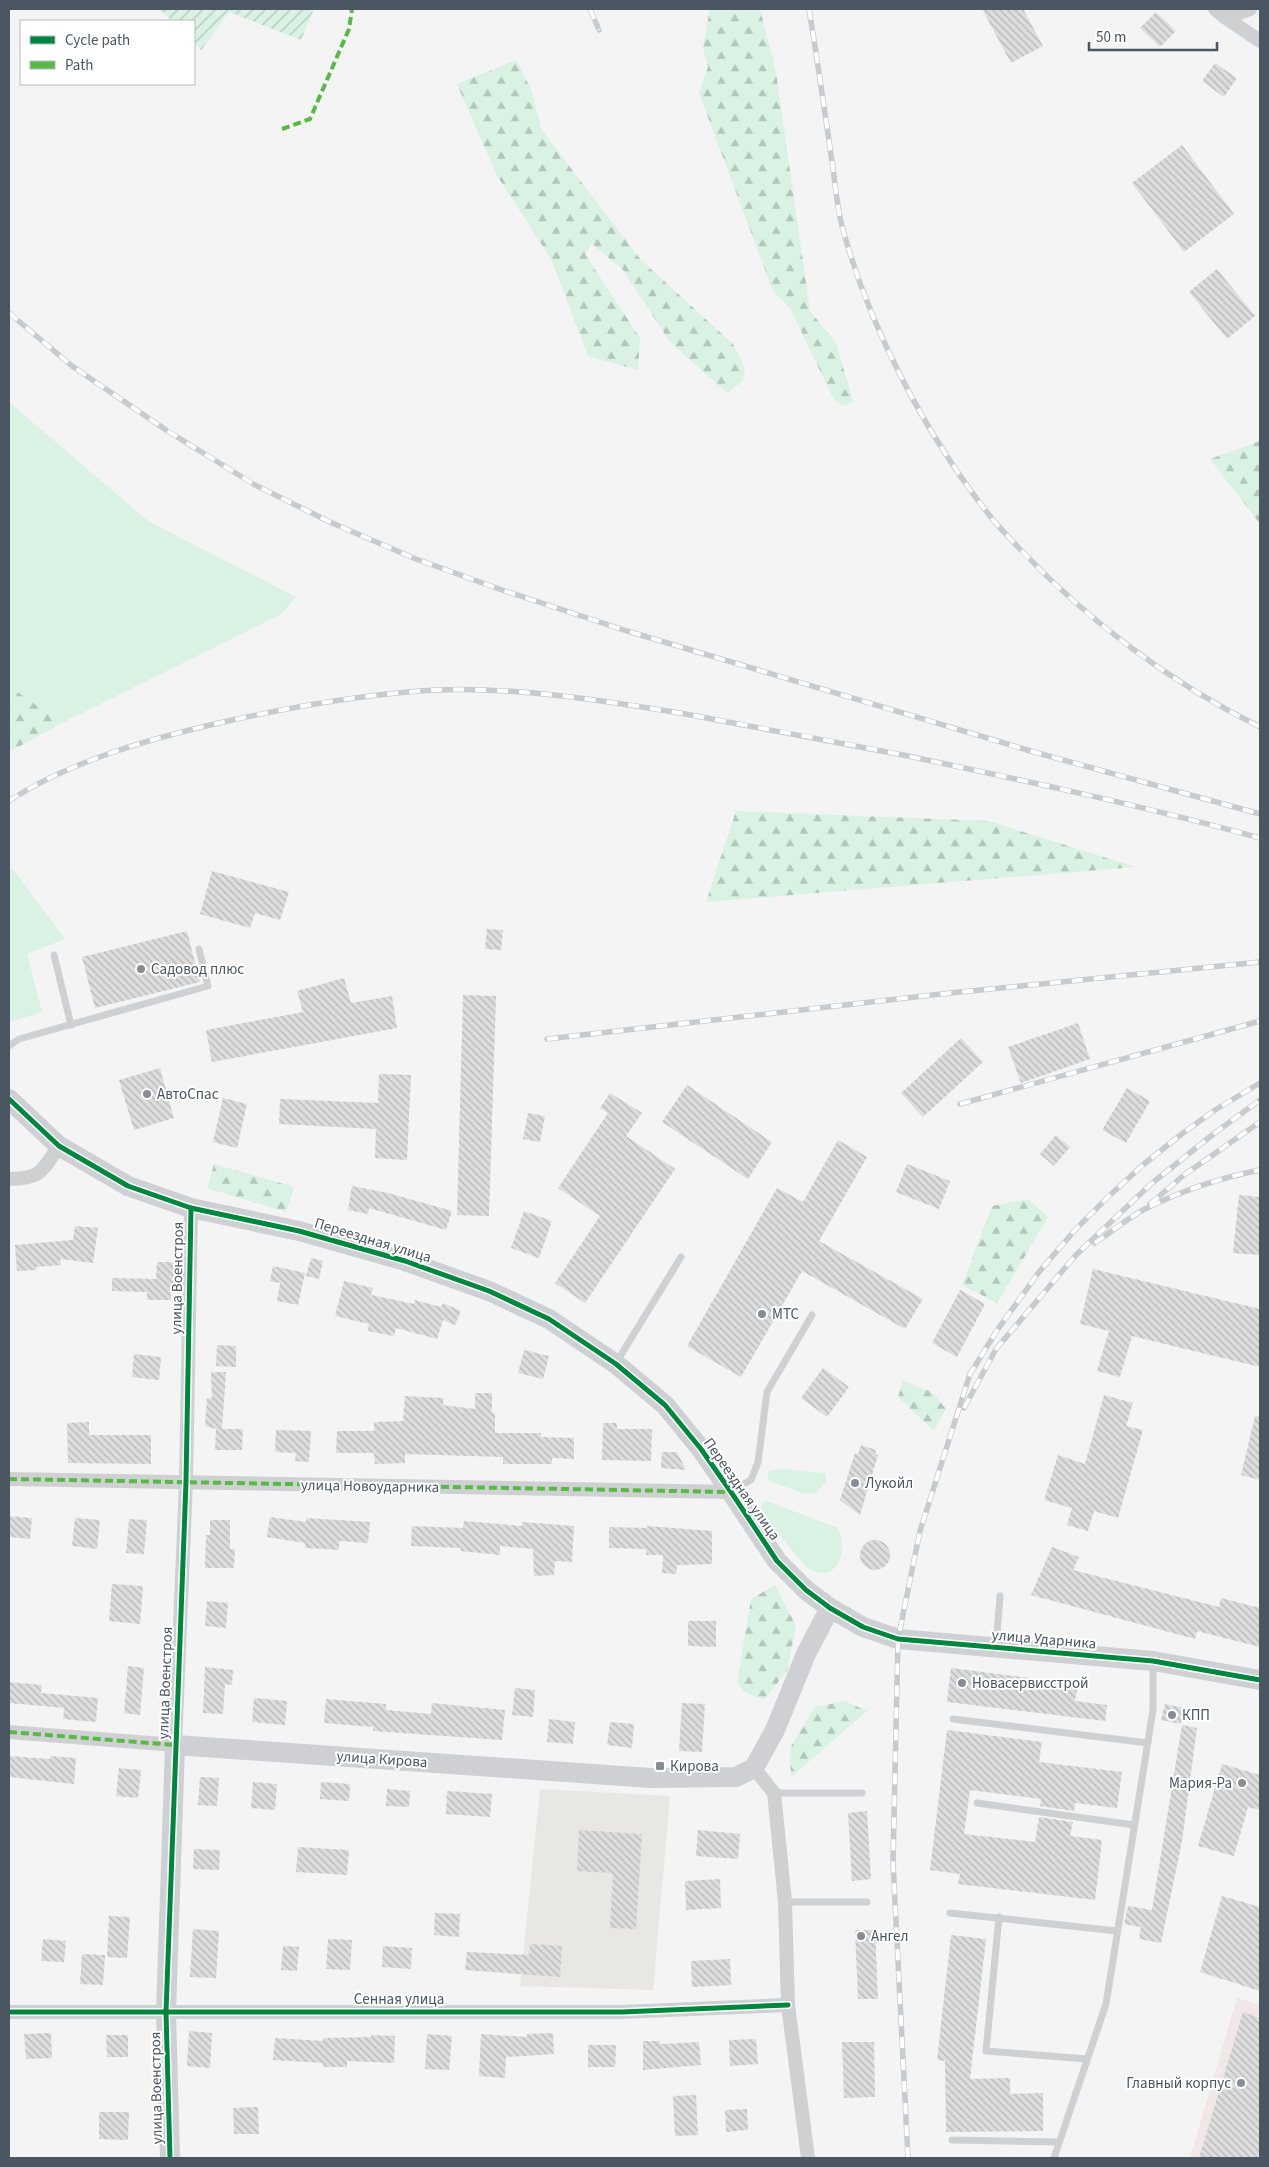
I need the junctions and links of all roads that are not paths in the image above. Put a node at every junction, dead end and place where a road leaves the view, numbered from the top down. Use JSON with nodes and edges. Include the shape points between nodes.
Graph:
{"nodes":[{"id":1,"x":1250,"y":9,"type":"edge"},
{"id":2,"x":1220,"y":14,"type":"edge"},
{"id":3,"x":1260,"y":41,"type":"edge"},
{"id":4,"x":199,"y":949,"type":"dead end"},
{"id":5,"x":54,"y":956,"type":"dead end"},
{"id":6,"x":71,"y":1025,"type":"junction"},
{"id":7,"x":9,"y":1046,"type":"edge"},
{"id":8,"x":9,"y":1100,"type":"edge"},
{"id":9,"x":59,"y":1146,"type":"junction"},
{"id":10,"x":9,"y":1179,"type":"edge"},
{"id":11,"x":191,"y":1208,"type":"junction"},
{"id":12,"x":681,"y":1257,"type":"dead end"},
{"id":13,"x":812,"y":1315,"type":"dead end"},
{"id":14,"x":616,"y":1364,"type":"junction"},
{"id":15,"x":9,"y":1479,"type":"edge"},
{"id":16,"x":186,"y":1482,"type":"junction"},
{"id":17,"x":731,"y":1492,"type":"junction"},
{"id":18,"x":1000,"y":1596,"type":"dead end"},
{"id":19,"x":830,"y":1608,"type":"junction"},
{"id":20,"x":996,"y":1647,"type":"junction"},
{"id":21,"x":1153,"y":1661,"type":"junction"},
{"id":22,"x":1260,"y":1680,"type":"edge"},
{"id":23,"x":953,"y":1719,"type":"dead end"},
{"id":24,"x":9,"y":1732,"type":"edge"},
{"id":25,"x":1148,"y":1743,"type":"junction"},
{"id":26,"x":175,"y":1745,"type":"junction"},
{"id":27,"x":754,"y":1768,"type":"junction"},
{"id":28,"x":774,"y":1793,"type":"junction"},
{"id":29,"x":862,"y":1793,"type":"dead end"},
{"id":30,"x":977,"y":1803,"type":"dead end"},
{"id":31,"x":1134,"y":1825,"type":"junction"},
{"id":32,"x":785,"y":1902,"type":"junction"},
{"id":33,"x":868,"y":1902,"type":"dead end"},
{"id":34,"x":950,"y":1913,"type":"dead end"},
{"id":35,"x":999,"y":1918,"type":"junction"},
{"id":36,"x":1117,"y":1932,"type":"junction"},
{"id":37,"x":788,"y":2005,"type":"junction"},
{"id":38,"x":9,"y":2012,"type":"edge"},
{"id":39,"x":166,"y":2012,"type":"junction"},
{"id":40,"x":1087,"y":2059,"type":"junction"},
{"id":41,"x":952,"y":2140,"type":"dead end"},
{"id":42,"x":1059,"y":2142,"type":"junction"},
{"id":43,"x":170,"y":2158,"type":"edge"},
{"id":44,"x":808,"y":2158,"type":"edge"},
{"id":45,"x":1054,"y":2158,"type":"edge"}],
"edges":[{"from":1,"to":2,"type":"street"},
{"from":2,"to":3,"type":"street"},
{"from":4,"to":6,"type":"lane","via":[[208,986]]},
{"from":5,"to":6,"type":"lane"},
{"from":6,"to":7,"type":"lane","via":[[19,1039]]},
{"from":8,"to":9,"type":"street","name":"Переездная улица"},
{"from":9,"to":10,"type":"street","via":[[42,1171],[29,1179]]},
{"from":9,"to":11,"type":"street","name":"Переездная улица","via":[[128,1186]]},
{"from":11,"to":14,"type":"street","name":"Переездная улица","via":[[299,1231],[489,1291],[549,1319]]},
{"from":11,"to":16,"type":"street","name":"улица Военстроя"},
{"from":12,"to":14,"type":"lane"},
{"from":13,"to":17,"type":"lane","via":[[767,1392],[758,1462],[750,1480]]},
{"from":14,"to":17,"type":"street","name":"Переездная улица","via":[[665,1405]]},
{"from":15,"to":16,"type":"street","name":"улица Новоударника"},
{"from":16,"to":17,"type":"street","name":"улица Новоударника"},
{"from":16,"to":26,"type":"street","name":"улица Военстроя"},
{"from":17,"to":19,"type":"street","name":"Переездная улица","via":[[777,1561]]},
{"from":18,"to":20,"type":"lane"},
{"from":19,"to":20,"type":"street","name":"улица Ударника","via":[[863,1626],[898,1639]]},
{"from":19,"to":27,"type":"street","via":[[806,1654],[776,1730]]},
{"from":20,"to":21,"type":"street","name":"улица Ударника"},
{"from":21,"to":22,"type":"street","name":"улица Ударника"},
{"from":21,"to":25,"type":"lane","via":[[1153,1710]]},
{"from":23,"to":25,"type":"lane"},
{"from":24,"to":26,"type":"street","name":"улица Кирова"},
{"from":25,"to":31,"type":"lane"},
{"from":26,"to":27,"type":"street","name":"улица Кирова","via":[[651,1778],[736,1778]]},
{"from":26,"to":39,"type":"street","name":"улица Военстроя"},
{"from":27,"to":28,"type":"street"},
{"from":28,"to":29,"type":"lane"},
{"from":28,"to":32,"type":"street"},
{"from":30,"to":31,"type":"lane"},
{"from":31,"to":36,"type":"lane"},
{"from":32,"to":33,"type":"lane"},
{"from":32,"to":37,"type":"street"},
{"from":34,"to":35,"type":"lane"},
{"from":35,"to":36,"type":"lane"},
{"from":35,"to":40,"type":"lane","via":[[986,2051]]},
{"from":36,"to":40,"type":"lane","via":[[1106,2004]]},
{"from":37,"to":39,"type":"street","name":"Сенная улица","via":[[622,2012]]},
{"from":37,"to":44,"type":"street"},
{"from":38,"to":39,"type":"street","name":"Сенная улица"},
{"from":39,"to":43,"type":"street","name":"улица Военстроя"},
{"from":40,"to":42,"type":"lane"},
{"from":41,"to":42,"type":"lane"},
{"from":42,"to":45,"type":"lane"}]}
